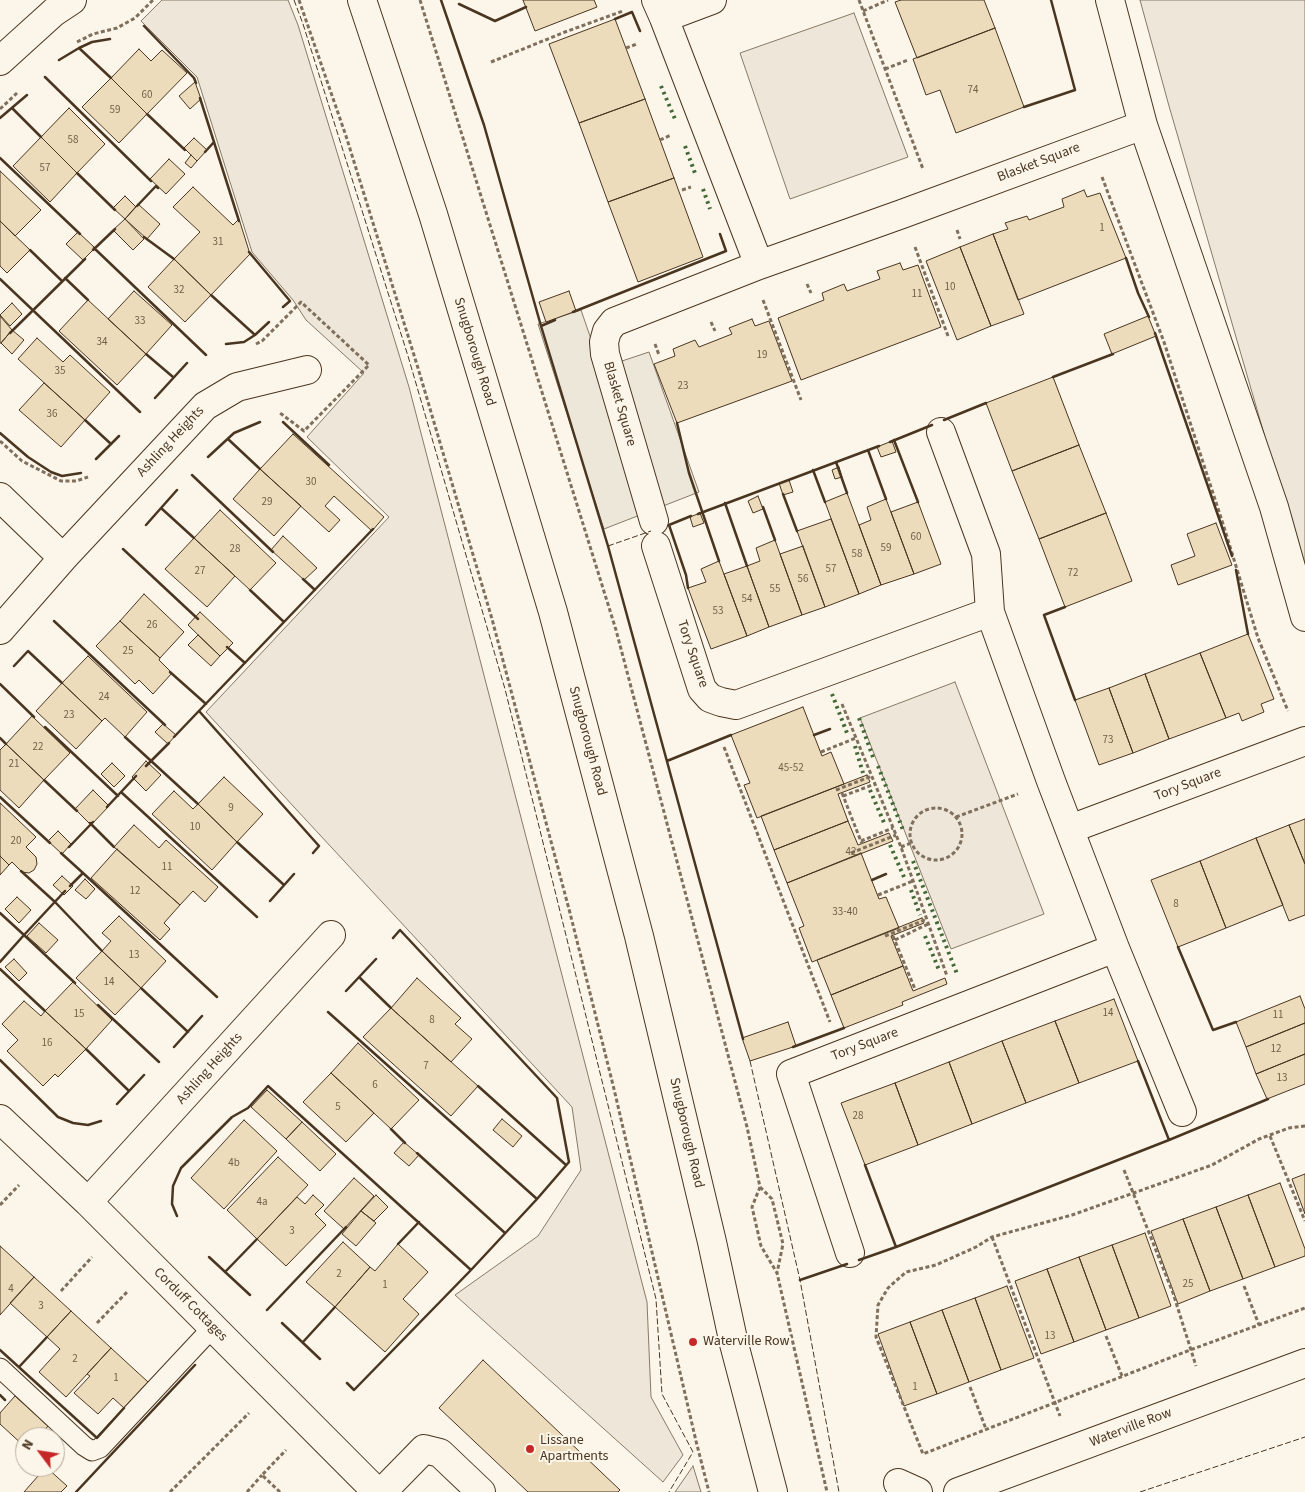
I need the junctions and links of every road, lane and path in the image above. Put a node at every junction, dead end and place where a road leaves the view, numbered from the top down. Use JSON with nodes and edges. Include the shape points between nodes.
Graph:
{"nodes":[{"id":1,"x":72,"y":0,"type":"edge"},
{"id":2,"x":153,"y":0,"type":"edge"},
{"id":3,"x":299,"y":0,"type":"edge"},
{"id":4,"x":362,"y":0,"type":"edge"},
{"id":5,"x":420,"y":0,"type":"edge"},
{"id":6,"x":712,"y":0,"type":"edge"},
{"id":7,"x":859,"y":0,"type":"edge"},
{"id":8,"x":888,"y":0,"type":"edge"},
{"id":9,"x":1110,"y":0,"type":"edge"},
{"id":10,"x":630,"y":9,"type":"dead end"},
{"id":11,"x":660,"y":9,"type":"edge"},
{"id":12,"x":863,"y":11,"type":"junction"},
{"id":13,"x":76,"y":43,"type":"dead end"},
{"id":14,"x":0,"y":60,"type":"edge"},
{"id":15,"x":908,"y":60,"type":"dead end"},
{"id":16,"x":491,"y":62,"type":"dead end"},
{"id":17,"x":885,"y":69,"type":"junction"},
{"id":18,"x":18,"y":92,"type":"dead end"},
{"id":19,"x":0,"y":109,"type":"edge"},
{"id":20,"x":1143,"y":125,"type":"junction"},
{"id":21,"x":1089,"y":144,"type":"junction"},
{"id":22,"x":935,"y":202,"type":"junction"},
{"id":23,"x":902,"y":214,"type":"junction"},
{"id":24,"x":755,"y":267,"type":"junction"},
{"id":25,"x":948,"y":336,"type":"dead end"},
{"id":26,"x":306,"y":370,"type":"dead end"},
{"id":27,"x":801,"y":400,"type":"dead end"},
{"id":28,"x":941,"y":432,"type":"dead end"},
{"id":29,"x":0,"y":497,"type":"edge"},
{"id":30,"x":655,"y":533,"type":"joint"},
{"id":31,"x":63,"y":558,"type":"junction"},
{"id":32,"x":990,"y":612,"type":"junction"},
{"id":33,"x":1305,"y":617,"type":"edge"},
{"id":34,"x":0,"y":630,"type":"edge"},
{"id":35,"x":829,"y":671,"type":"junction"},
{"id":36,"x":856,"y":738,"type":"junction"},
{"id":37,"x":1303,"y":742,"type":"edge"},
{"id":38,"x":724,"y":747,"type":"dead end"},
{"id":39,"x":821,"y":752,"type":"dead end"},
{"id":40,"x":872,"y":776,"type":"junction"},
{"id":41,"x":1051,"y":781,"type":"junction"},
{"id":42,"x":875,"y":784,"type":"junction"},
{"id":43,"x":836,"y":790,"type":"dead end"},
{"id":44,"x":956,"y":817,"type":"junction"},
{"id":45,"x":893,"y":828,"type":"junction"},
{"id":46,"x":1070,"y":829,"type":"junction"},
{"id":47,"x":896,"y":835,"type":"junction"},
{"id":48,"x":911,"y":843,"type":"junction"},
{"id":49,"x":901,"y":847,"type":"junction"},
{"id":50,"x":851,"y":853,"type":"dead end"},
{"id":51,"x":913,"y":881,"type":"junction"},
{"id":52,"x":878,"y":895,"type":"dead end"},
{"id":53,"x":927,"y":919,"type":"junction"},
{"id":54,"x":928,"y":924,"type":"junction"},
{"id":55,"x":331,"y":935,"type":"dead end"},
{"id":56,"x":885,"y":936,"type":"dead end"},
{"id":57,"x":1115,"y":948,"type":"junction"},
{"id":58,"x":949,"y":980,"type":"dead end"},
{"id":59,"x":915,"y":990,"type":"dead end"},
{"id":60,"x":830,"y":1022,"type":"dead end"},
{"id":61,"x":1182,"y":1112,"type":"dead end"},
{"id":62,"x":0,"y":1119,"type":"edge"},
{"id":63,"x":1305,"y":1126,"type":"edge"},
{"id":64,"x":1270,"y":1136,"type":"junction"},
{"id":65,"x":1124,"y":1170,"type":"dead end"},
{"id":66,"x":20,"y":1185,"type":"dead end"},
{"id":67,"x":760,"y":1187,"type":"junction"},
{"id":68,"x":1134,"y":1192,"type":"junction"},
{"id":69,"x":88,"y":1202,"type":"junction"},
{"id":70,"x":0,"y":1205,"type":"edge"},
{"id":71,"x":1305,"y":1221,"type":"edge"},
{"id":72,"x":992,"y":1237,"type":"junction"},
{"id":73,"x":850,"y":1253,"type":"dead end"},
{"id":74,"x":94,"y":1254,"type":"dead end"},
{"id":75,"x":777,"y":1273,"type":"junction"},
{"id":76,"x":1244,"y":1286,"type":"dead end"},
{"id":77,"x":130,"y":1288,"type":"dead end"},
{"id":78,"x":61,"y":1291,"type":"dead end"},
{"id":79,"x":1305,"y":1308,"type":"edge"},
{"id":80,"x":97,"y":1323,"type":"dead end"},
{"id":81,"x":1259,"y":1324,"type":"junction"},
{"id":82,"x":213,"y":1327,"type":"junction"},
{"id":83,"x":1106,"y":1336,"type":"dead end"},
{"id":84,"x":1190,"y":1350,"type":"junction"},
{"id":85,"x":1305,"y":1363,"type":"edge"},
{"id":86,"x":0,"y":1368,"type":"edge"},
{"id":87,"x":1122,"y":1376,"type":"junction"},
{"id":88,"x":970,"y":1387,"type":"dead end"},
{"id":89,"x":273,"y":1390,"type":"junction"},
{"id":90,"x":1207,"y":1399,"type":"junction"},
{"id":91,"x":1056,"y":1402,"type":"junction"},
{"id":92,"x":294,"y":1410,"type":"junction"},
{"id":93,"x":986,"y":1429,"type":"junction"},
{"id":94,"x":1071,"y":1450,"type":"junction"},
{"id":95,"x":262,"y":1475,"type":"junction"},
{"id":96,"x":170,"y":1492,"type":"edge"},
{"id":97,"x":246,"y":1492,"type":"edge"},
{"id":98,"x":280,"y":1492,"type":"edge"},
{"id":99,"x":377,"y":1492,"type":"edge"},
{"id":100,"x":382,"y":1492,"type":"edge"},
{"id":101,"x":481,"y":1492,"type":"edge"},
{"id":102,"x":709,"y":1492,"type":"edge"},
{"id":103,"x":773,"y":1492,"type":"edge"},
{"id":104,"x":827,"y":1492,"type":"edge"},
{"id":105,"x":958,"y":1492,"type":"edge"}],
"edges":[{"from":1,"to":14,"type":"street"},
{"from":2,"to":13,"type":"path","via":[[135,18]]},
{"from":3,"to":102,"type":"path","via":[[349,146],[492,619],[612,1080]]},
{"from":4,"to":103,"type":"street","name":"Snugborough Road","via":[[433,214],[555,622],[639,936],[734,1344]]},
{"from":5,"to":67,"type":"path","via":[[616,630],[747,1126]]},
{"from":6,"to":11,"type":"street"},
{"from":7,"to":12,"type":"path"},
{"from":8,"to":12,"type":"path"},
{"from":9,"to":20,"type":"street"},
{"from":10,"to":16,"type":"path"},
{"from":11,"to":24,"type":"street"},
{"from":12,"to":17,"type":"path"},
{"from":15,"to":17,"type":"path"},
{"from":17,"to":22,"type":"path"},
{"from":18,"to":19,"type":"path"},
{"from":20,"to":21,"type":"street","name":"Blasket Square"},
{"from":20,"to":33,"type":"street","via":[[1274,507]]},
{"from":21,"to":22,"type":"street","name":"Blasket Square"},
{"from":21,"to":37,"type":"path","via":[[1164,342],[1258,638]]},
{"from":22,"to":23,"type":"street","name":"Blasket Square"},
{"from":23,"to":24,"type":"street","name":"Blasket Square"},
{"from":23,"to":25,"type":"path"},
{"from":24,"to":27,"type":"path"},
{"from":24,"to":30,"type":"street","name":"Blasket Square","via":[[614,322],[607,331],[605,354]]},
{"from":26,"to":31,"type":"street","name":"Ashling Heights","via":[[237,387],[205,406]]},
{"from":28,"to":32,"type":"street","via":[[986,554]]},
{"from":29,"to":31,"type":"street"},
{"from":30,"to":35,"type":"street","name":"Tory Square","via":[[702,689],[710,698],[736,705]]},
{"from":31,"to":34,"type":"street","name":"Ashling Heights"},
{"from":32,"to":35,"type":"street","name":"Tory Square"},
{"from":32,"to":41,"type":"street"},
{"from":35,"to":36,"type":"path"},
{"from":36,"to":39,"type":"path"},
{"from":36,"to":40,"type":"path"},
{"from":37,"to":46,"type":"street","name":"Tory Square"},
{"from":38,"to":60,"type":"path"},
{"from":40,"to":42,"type":"path"},
{"from":40,"to":43,"type":"path"},
{"from":41,"to":44,"type":"path"},
{"from":41,"to":46,"type":"street"},
{"from":42,"to":45,"type":"path"},
{"from":42,"to":45,"type":"path","via":[[842,794],[861,842]]},
{"from":44,"to":48,"type":"path","via":[[944,809],[921,812],[911,825]]},
{"from":44,"to":48,"type":"path","via":[[962,836],[958,849],[948,858],[928,859]]},
{"from":45,"to":47,"type":"path"},
{"from":46,"to":57,"type":"street"},
{"from":47,"to":49,"type":"path"},
{"from":47,"to":50,"type":"path"},
{"from":48,"to":49,"type":"path"},
{"from":49,"to":51,"type":"path"},
{"from":51,"to":52,"type":"path"},
{"from":51,"to":53,"type":"path"},
{"from":53,"to":54,"type":"path"},
{"from":53,"to":56,"type":"path"},
{"from":54,"to":58,"type":"path"},
{"from":54,"to":59,"type":"path","via":[[894,938]]},
{"from":55,"to":69,"type":"street","name":"Ashling Heights"},
{"from":57,"to":61,"type":"street"},
{"from":57,"to":73,"type":"street","name":"Tory Square","via":[[791,1074]]},
{"from":62,"to":69,"type":"street","name":"Corduff Cottages"},
{"from":63,"to":64,"type":"path"},
{"from":64,"to":68,"type":"path","via":[[1212,1165]]},
{"from":64,"to":71,"type":"path"},
{"from":65,"to":68,"type":"path"},
{"from":66,"to":70,"type":"path"},
{"from":67,"to":75,"type":"path","via":[[772,1199],[783,1244]]},
{"from":67,"to":75,"type":"path","via":[[752,1207],[761,1246]]},
{"from":68,"to":72,"type":"path","via":[[1072,1215]]},
{"from":68,"to":84,"type":"path","via":[[1173,1293]]},
{"from":69,"to":82,"type":"street","name":"Corduff Cottages"},
{"from":72,"to":91,"type":"path"},
{"from":72,"to":93,"type":"path","via":[[936,1265],[906,1272],[888,1288],[878,1305],[876,1338],[923,1454]]},
{"from":74,"to":78,"type":"path"},
{"from":75,"to":104,"type":"path"},
{"from":76,"to":81,"type":"path"},
{"from":77,"to":80,"type":"path"},
{"from":79,"to":81,"type":"path"},
{"from":81,"to":84,"type":"path"},
{"from":82,"to":86,"type":"lane","via":[[100,1448],[92,1451]]},
{"from":82,"to":89,"type":"street","name":"Corduff Cottages"},
{"from":83,"to":87,"type":"path"},
{"from":84,"to":87,"type":"path"},
{"from":84,"to":90,"type":"path"},
{"from":85,"to":90,"type":"street","name":"Waterville Row"},
{"from":87,"to":91,"type":"path"},
{"from":88,"to":93,"type":"path"},
{"from":89,"to":92,"type":"street","name":"Corduff Cottages"},
{"from":89,"to":96,"type":"path"},
{"from":90,"to":94,"type":"street","name":"Waterville Row"},
{"from":91,"to":93,"type":"path"},
{"from":91,"to":94,"type":"path"},
{"from":92,"to":95,"type":"path","via":[[275,1430],[291,1445]]},
{"from":92,"to":99,"type":"street","name":"Corduff Cottages"},
{"from":94,"to":105,"type":"street","name":"Waterville Row"},
{"from":95,"to":97,"type":"path"},
{"from":95,"to":98,"type":"path"},
{"from":100,"to":101,"type":"street","via":[[424,1449],[440,1453]]}]}
